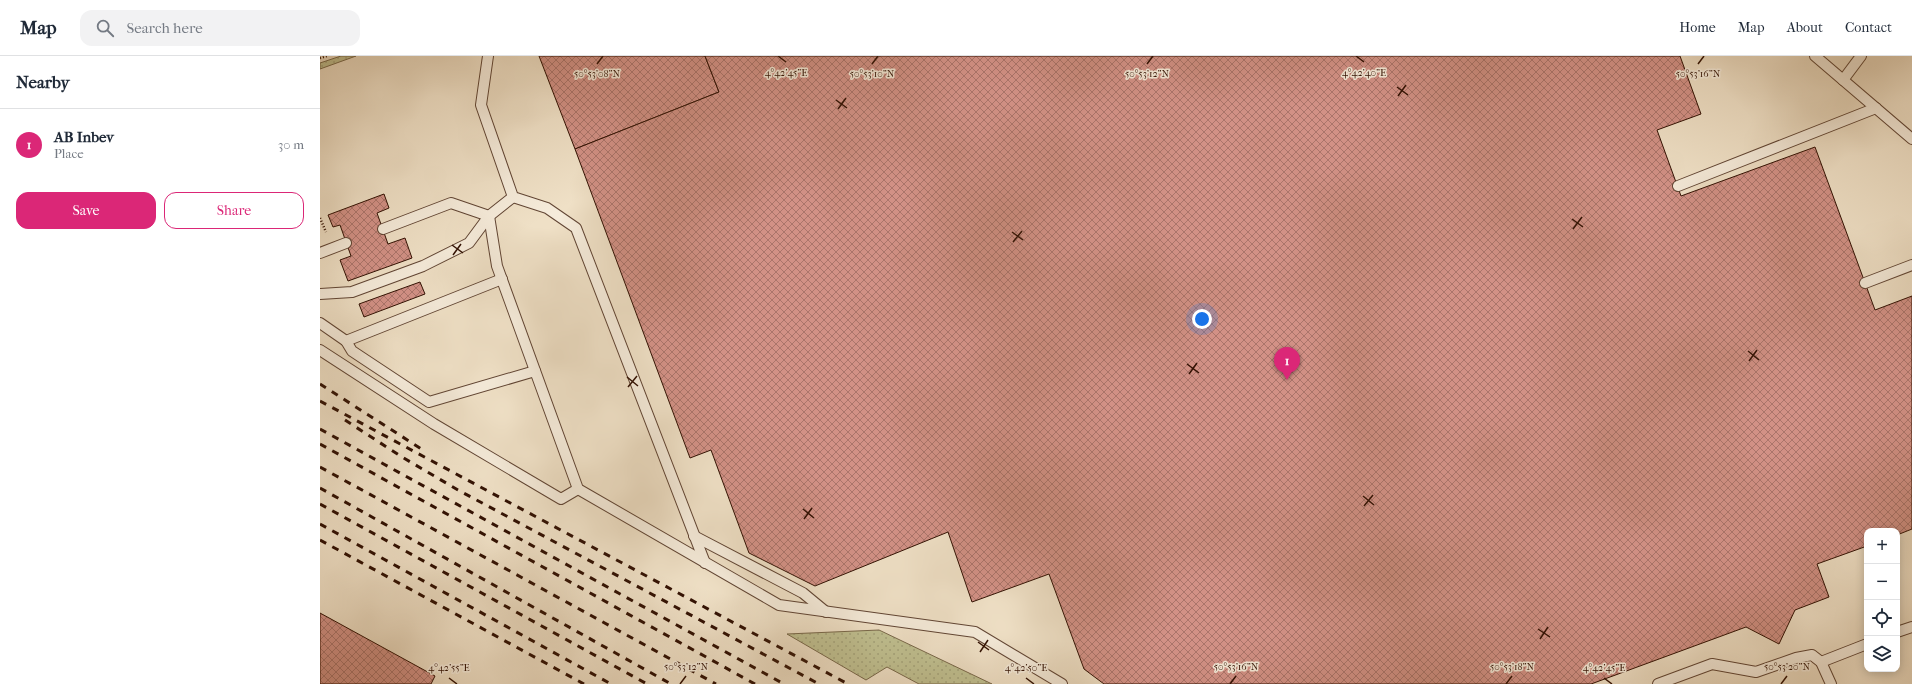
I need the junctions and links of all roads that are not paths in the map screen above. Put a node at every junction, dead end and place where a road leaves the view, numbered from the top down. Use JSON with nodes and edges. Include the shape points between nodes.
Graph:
{"nodes":[{"id":1,"x":488,"y":56,"type":"edge"},
{"id":2,"x":1815,"y":56,"type":"edge"},
{"id":3,"x":1861,"y":56,"type":"edge"},
{"id":4,"x":1843,"y":80,"type":"junction"},
{"id":5,"x":1876,"y":108,"type":"junction"},
{"id":6,"x":1912,"y":139,"type":"edge"},
{"id":7,"x":1678,"y":186,"type":"dead end"},
{"id":8,"x":513,"y":197,"type":"junction"},
{"id":9,"x":489,"y":216,"type":"junction"},
{"id":10,"x":383,"y":229,"type":"dead end"},
{"id":11,"x":346,"y":243,"type":"dead end"},
{"id":12,"x":320,"y":253,"type":"edge"},
{"id":13,"x":1912,"y":265,"type":"edge"},
{"id":14,"x":502,"y":279,"type":"junction"},
{"id":15,"x":1865,"y":283,"type":"dead end"},
{"id":16,"x":320,"y":294,"type":"edge"},
{"id":17,"x":320,"y":323,"type":"edge"},
{"id":18,"x":346,"y":340,"type":"junction"},
{"id":19,"x":320,"y":350,"type":"edge"},
{"id":20,"x":535,"y":371,"type":"junction"},
{"id":21,"x":578,"y":489,"type":"junction"},
{"id":22,"x":694,"y":536,"type":"junction"},
{"id":23,"x":705,"y":564,"type":"junction"},
{"id":24,"x":826,"y":612,"type":"junction"},
{"id":25,"x":1912,"y":627,"type":"edge"},
{"id":26,"x":1900,"y":631,"type":"edge"},
{"id":27,"x":1864,"y":645,"type":"edge"},
{"id":28,"x":1821,"y":662,"type":"junction"},
{"id":29,"x":1062,"y":684,"type":"edge"},
{"id":30,"x":1658,"y":684,"type":"edge"},
{"id":31,"x":1831,"y":684,"type":"edge"}],
"edges":[{"from":1,"to":8,"type":"lane","via":[[481,105]]},
{"from":2,"to":4,"type":"lane"},
{"from":3,"to":4,"type":"lane"},
{"from":4,"to":5,"type":"lane"},
{"from":5,"to":6,"type":"lane"},
{"from":5,"to":7,"type":"lane"},
{"from":8,"to":9,"type":"lane"},
{"from":8,"to":22,"type":"lane","via":[[547,208],[576,228]]},
{"from":9,"to":10,"type":"lane","via":[[451,203]]},
{"from":9,"to":14,"type":"lane","via":[[497,266]]},
{"from":9,"to":16,"type":"lane","via":[[469,243],[423,266],[352,292]]},
{"from":11,"to":12,"type":"lane"},
{"from":13,"to":15,"type":"lane"},
{"from":14,"to":18,"type":"lane"},
{"from":14,"to":20,"type":"lane"},
{"from":17,"to":18,"type":"lane"},
{"from":18,"to":20,"type":"lane","via":[[352,351],[429,402]]},
{"from":19,"to":21,"type":"lane","via":[[434,424],[561,499]]},
{"from":20,"to":21,"type":"lane"},
{"from":21,"to":23,"type":"lane"},
{"from":22,"to":23,"type":"lane"},
{"from":22,"to":24,"type":"lane","via":[[803,593]]},
{"from":23,"to":24,"type":"lane","via":[[779,605]]},
{"from":24,"to":29,"type":"lane","via":[[974,632]]},
{"from":25,"to":26,"type":"lane"},
{"from":27,"to":28,"type":"lane"},
{"from":28,"to":30,"type":"lane","via":[[1812,655],[1756,672],[1712,664]]},
{"from":28,"to":31,"type":"lane"}]}
